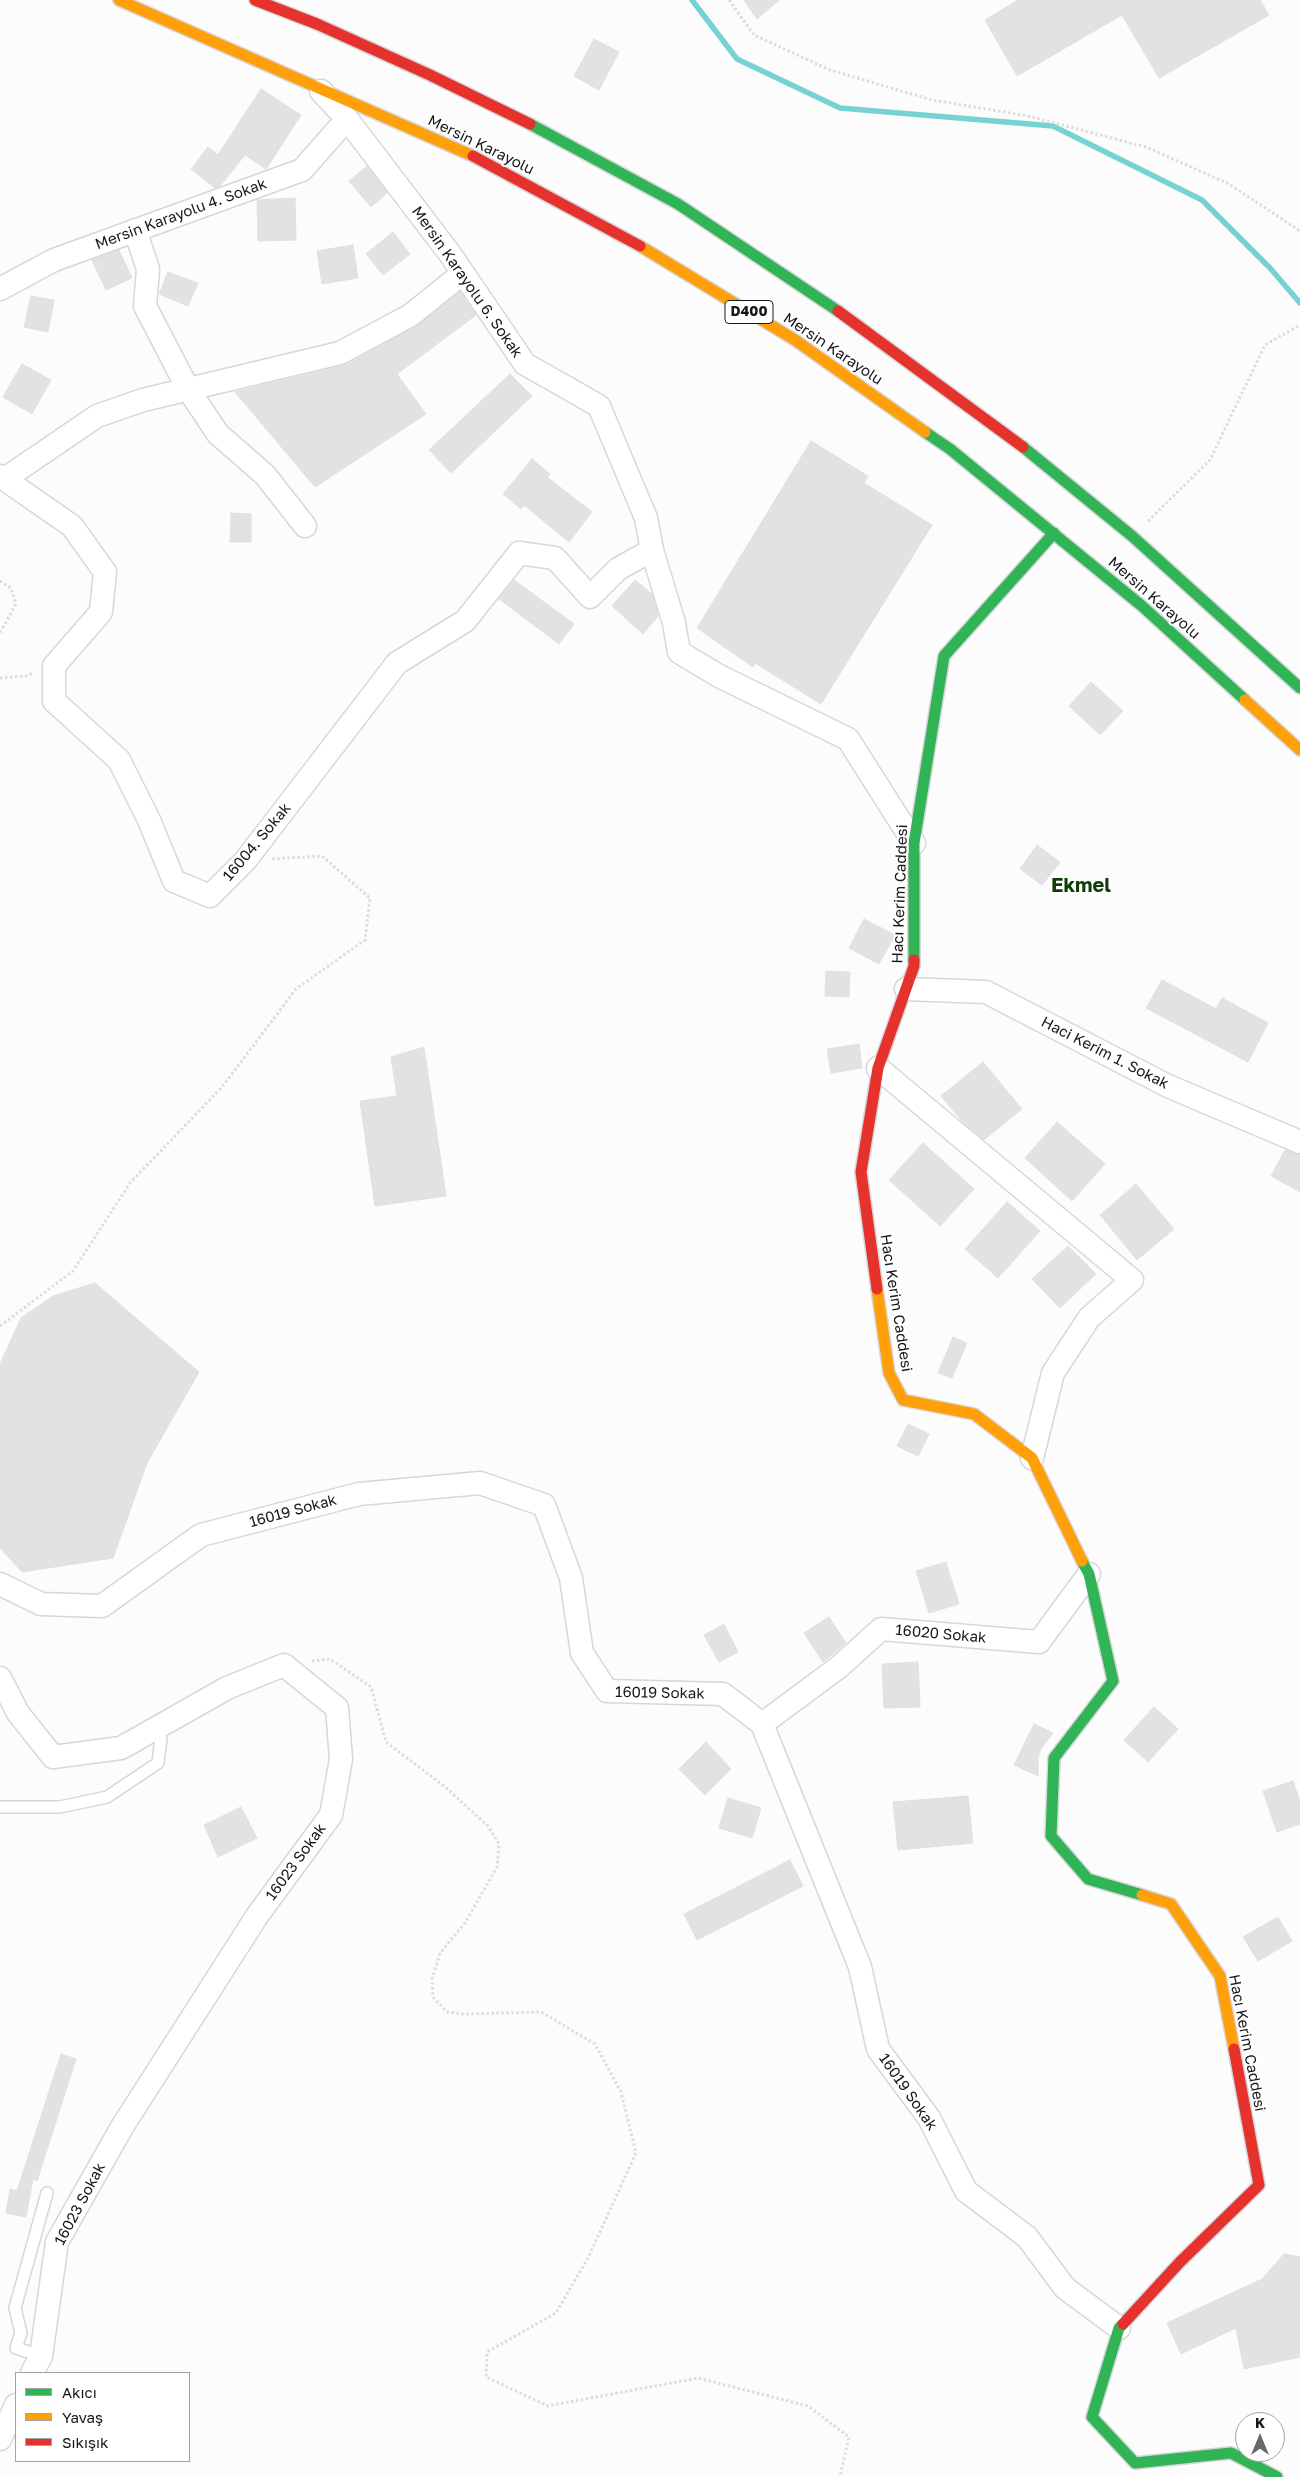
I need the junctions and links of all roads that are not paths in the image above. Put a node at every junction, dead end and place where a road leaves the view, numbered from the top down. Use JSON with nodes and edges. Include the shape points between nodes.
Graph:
{"nodes":[{"id":1,"x":119,"y":0,"type":"edge"},
{"id":2,"x":256,"y":0,"type":"edge"},
{"id":3,"x":316,"y":85,"type":"junction"},
{"id":4,"x":347,"y":119,"type":"junction"},
{"id":5,"x":135,"y":230,"type":"junction"},
{"id":6,"x":463,"y":273,"type":"junction"},
{"id":7,"x":0,"y":289,"type":"edge"},
{"id":8,"x":188,"y":389,"type":"junction"},
{"id":9,"x":3,"y":477,"type":"edge"},
{"id":10,"x":305,"y":526,"type":"dead end"},
{"id":11,"x":1054,"y":533,"type":"junction"},
{"id":12,"x":652,"y":550,"type":"junction"},
{"id":13,"x":1300,"y":688,"type":"edge"},
{"id":14,"x":1300,"y":750,"type":"edge"},
{"id":15,"x":914,"y":843,"type":"junction"},
{"id":16,"x":906,"y":988,"type":"junction"},
{"id":17,"x":878,"y":1068,"type":"junction"},
{"id":18,"x":1300,"y":1142,"type":"edge"},
{"id":19,"x":1032,"y":1458,"type":"junction"},
{"id":20,"x":1089,"y":1574,"type":"junction"},
{"id":21,"x":0,"y":1584,"type":"edge"},
{"id":22,"x":0,"y":1678,"type":"edge"},
{"id":23,"x":762,"y":1724,"type":"junction"},
{"id":24,"x":155,"y":1729,"type":"junction"},
{"id":25,"x":0,"y":1808,"type":"edge"},
{"id":26,"x":48,"y":2193,"type":"dead end"},
{"id":27,"x":1120,"y":2328,"type":"junction"},
{"id":28,"x":36,"y":2364,"type":"edge"},
{"id":29,"x":15,"y":2407,"type":"edge"},
{"id":30,"x":0,"y":2439,"type":"edge"},
{"id":31,"x":1277,"y":2477,"type":"edge"}],
"edges":[{"from":1,"to":3,"type":"main road","name":"Mersin Karayolu","number":"D400"},
{"from":2,"to":13,"type":"main road","name":"Mersin Karayolu","via":[[430,75],[559,138],[678,204],[852,320],[1008,436],[1132,536]]},
{"from":3,"to":4,"type":"street","name":"Mersin Karayolu 6. Sokak"},
{"from":3,"to":11,"type":"main road","name":"Mersin Karayolu","number":"D400","via":[[486,162],[645,249],[803,346],[950,449]]},
{"from":4,"to":5,"type":"street","name":"Mersin Karayolu 4. Sokak","via":[[302,170]]},
{"from":4,"to":6,"type":"street","name":"Mersin Karayolu 6. Sokak"},
{"from":5,"to":7,"type":"street","name":"Mersin Karayolu 4. Sokak","via":[[54,260]]},
{"from":5,"to":8,"type":"street","via":[[148,269],[145,306]]},
{"from":6,"to":8,"type":"street","via":[[411,315],[340,353]]},
{"from":6,"to":12,"type":"street","name":"Mersin Karayolu 6. Sokak","via":[[524,364],[599,406],[646,518]]},
{"from":8,"to":9,"type":"street","via":[[97,416]]},
{"from":8,"to":10,"type":"street","via":[[218,434],[265,476]]},
{"from":9,"to":12,"type":"street","name":"16004. Sokak","via":[[72,526],[105,572],[101,612],[54,666],[54,701],[119,760],[174,881],[210,896],[245,860],[397,663],[465,621],[519,553],[555,558],[590,597],[618,569]]},
{"from":11,"to":14,"type":"main road","name":"Mersin Karayolu","number":"D400","via":[[1142,606]]},
{"from":11,"to":15,"type":"main road","name":"Hacı Kerim Caddesi","via":[[944,656]]},
{"from":12,"to":15,"type":"street","name":"Mersin Karayolu 6. Sokak","via":[[680,652],[719,676],[848,739]]},
{"from":15,"to":16,"type":"main road","name":"Hacı Kerim Caddesi","via":[[914,966]]},
{"from":16,"to":17,"type":"main road","name":"Hacı Kerim Caddesi"},
{"from":16,"to":18,"type":"street","name":"Haci Kerim 1. Sokak","via":[[986,992],[1168,1086]]},
{"from":17,"to":19,"type":"main road","name":"Hacı Kerim Caddesi","via":[[861,1172],[889,1373],[902,1400],[974,1414]]},
{"from":17,"to":19,"type":"street","via":[[1132,1280],[1089,1318],[1053,1373]]},
{"from":19,"to":20,"type":"main road","name":"Hacı Kerim Caddesi"},
{"from":20,"to":23,"type":"street","name":"16020 Sokak","via":[[1040,1642],[881,1629],[839,1667]]},
{"from":20,"to":27,"type":"main road","name":"Hacı Kerim Caddesi","via":[[1113,1681],[1054,1758],[1050,1836],[1088,1879],[1172,1904],[1220,1976],[1259,2185],[1180,2262]]},
{"from":21,"to":23,"type":"street","name":"16019 Sokak","via":[[41,1604],[102,1606],[201,1535],[359,1494],[480,1483],[544,1505],[571,1578],[582,1653],[607,1691],[723,1694]]},
{"from":22,"to":24,"type":"street","via":[[18,1714],[53,1757],[121,1748]]},
{"from":23,"to":27,"type":"street","name":"16019 Sokak","via":[[860,1967],[878,2049],[929,2118],[966,2191],[1027,2237],[1065,2288]]},
{"from":24,"to":25,"type":"lane","via":[[161,1738],[158,1763],[107,1797],[60,1807]]},
{"from":24,"to":28,"type":"street","name":"16023 Sokak","via":[[227,1688],[284,1665],[337,1708],[341,1759],[330,1815],[252,1924],[122,2127],[57,2242]]},
{"from":26,"to":28,"type":"lane","via":[[15,2308],[21,2333],[16,2348]]},
{"from":27,"to":31,"type":"main road","name":"Hacı Kerim Caddesi","via":[[1092,2418],[1135,2463],[1231,2453]]},
{"from":29,"to":30,"type":"street"}]}
